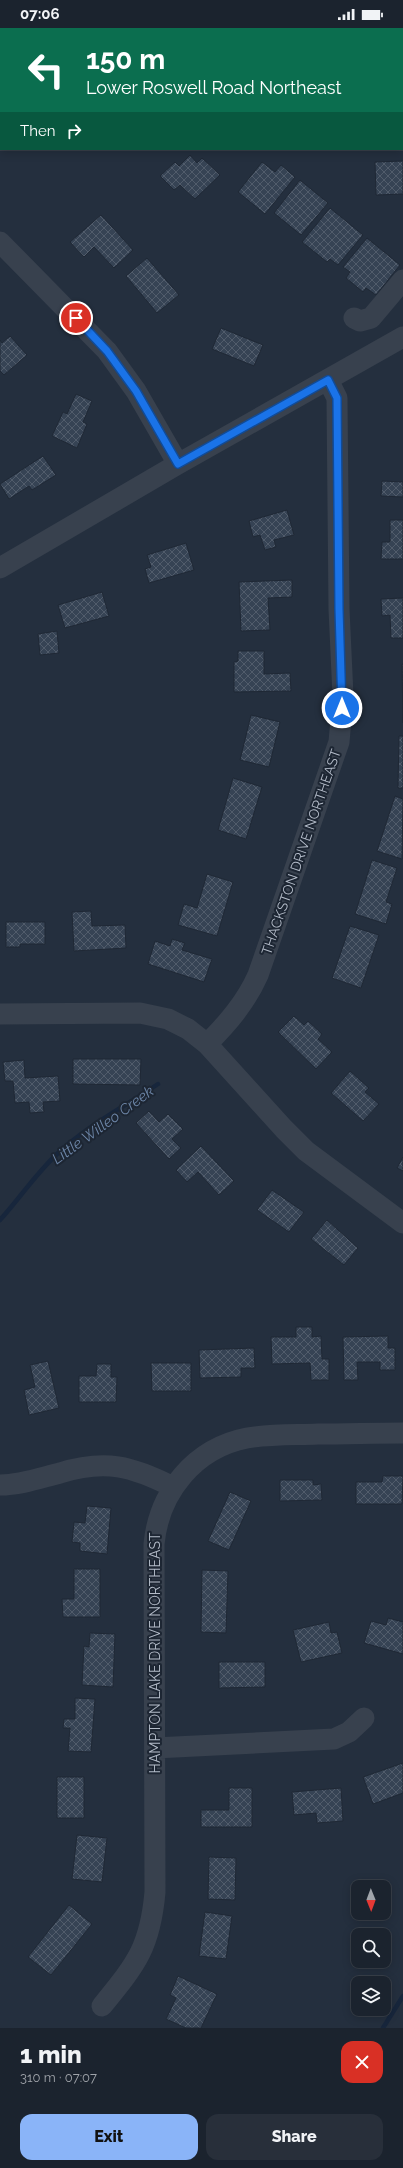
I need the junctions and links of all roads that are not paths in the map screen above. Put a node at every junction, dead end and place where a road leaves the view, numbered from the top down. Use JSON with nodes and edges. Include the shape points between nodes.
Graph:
{"nodes":[{"id":1,"x":0,"y":242,"type":"edge"},
{"id":2,"x":403,"y":280,"type":"edge"},
{"id":3,"x":354,"y":318,"type":"dead end"},
{"id":4,"x":403,"y":337,"type":"edge"},
{"id":5,"x":328,"y":380,"type":"junction"},
{"id":6,"x":178,"y":464,"type":"junction"},
{"id":7,"x":0,"y":568,"type":"edge"},
{"id":8,"x":0,"y":1014,"type":"edge"},
{"id":9,"x":207,"y":1044,"type":"junction"},
{"id":10,"x":403,"y":1223,"type":"edge"},
{"id":11,"x":403,"y":1433,"type":"edge"},
{"id":12,"x":0,"y":1485,"type":"edge"},
{"id":13,"x":173,"y":1487,"type":"junction"},
{"id":14,"x":364,"y":1718,"type":"dead end"},
{"id":15,"x":154,"y":1748,"type":"junction"},
{"id":16,"x":102,"y":2006,"type":"dead end"}],
"edges":[{"from":1,"to":6,"type":"street","via":[[107,351],[136,391]]},
{"from":2,"to":3,"type":"street","via":[[372,318],[360,321]]},
{"from":4,"to":5,"type":"street"},
{"from":5,"to":6,"type":"street"},
{"from":5,"to":9,"type":"street","name":"THACKSTON DRIVE NORTHEAST","via":[[337,398],[339,609],[343,696],[339,742],[258,975],[237,1012]]},
{"from":6,"to":7,"type":"street"},
{"from":8,"to":9,"type":"street","via":[[140,1013],[168,1020],[188,1029]]},
{"from":9,"to":10,"type":"street","via":[[306,1151]]},
{"from":11,"to":13,"type":"street","name":"HAMPTON LAKE DRIVE NORTHEAST","via":[[270,1435],[246,1438],[201,1457]]},
{"from":12,"to":13,"type":"street","via":[[27,1482],[72,1469],[111,1465],[144,1472]]},
{"from":13,"to":15,"type":"street","name":"HAMPTON LAKE DRIVE NORTHEAST","via":[[156,1526],[154,1544]]},
{"from":14,"to":15,"type":"street","via":[[349,1732],[334,1740]]},
{"from":15,"to":16,"type":"street","name":"HAMPTON LAKE DRIVE NORTHEAST","via":[[153,1919],[144,1947],[132,1969]]}]}
